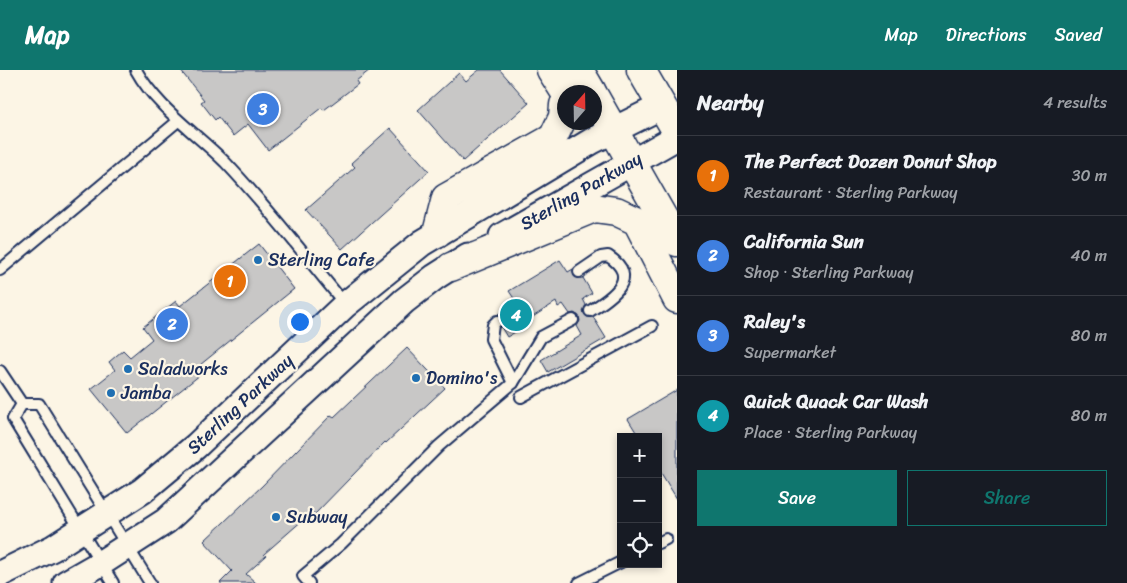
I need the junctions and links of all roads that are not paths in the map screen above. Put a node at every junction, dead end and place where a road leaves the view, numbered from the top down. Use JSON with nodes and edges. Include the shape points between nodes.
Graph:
{"nodes":[{"id":1,"x":136,"y":70,"type":"edge"},
{"id":2,"x":551,"y":70,"type":"edge"},
{"id":3,"x":578,"y":70,"type":"edge"},
{"id":4,"x":641,"y":70,"type":"edge"},
{"id":5,"x":561,"y":85,"type":"edge"},
{"id":6,"x":588,"y":85,"type":"edge"},
{"id":7,"x":666,"y":104,"type":"junction"},
{"id":8,"x":602,"y":110,"type":"edge"},
{"id":9,"x":178,"y":122,"type":"junction"},
{"id":10,"x":557,"y":130,"type":"edge"},
{"id":11,"x":614,"y":130,"type":"junction"},
{"id":12,"x":677,"y":132,"type":"edge"},
{"id":13,"x":677,"y":137,"type":"edge"},
{"id":14,"x":632,"y":162,"type":"junction"},
{"id":15,"x":437,"y":233,"type":"junction"},
{"id":16,"x":677,"y":242,"type":"edge"},
{"id":17,"x":451,"y":267,"type":"junction"},
{"id":18,"x":0,"y":270,"type":"edge"},
{"id":19,"x":579,"y":272,"type":"dead end"},
{"id":20,"x":677,"y":299,"type":"edge"},
{"id":21,"x":345,"y":305,"type":"junction"},
{"id":22,"x":590,"y":311,"type":"dead end"},
{"id":23,"x":573,"y":320,"type":"dead end"},
{"id":24,"x":497,"y":321,"type":"dead end"},
{"id":25,"x":652,"y":326,"type":"dead end"},
{"id":26,"x":0,"y":371,"type":"edge"},
{"id":27,"x":513,"y":383,"type":"junction"},
{"id":28,"x":522,"y":397,"type":"dead end"},
{"id":29,"x":22,"y":404,"type":"junction"},
{"id":30,"x":108,"y":515,"type":"junction"},
{"id":31,"x":81,"y":531,"type":"junction"},
{"id":32,"x":128,"y":546,"type":"junction"},
{"id":33,"x":617,"y":564,"type":"edge"},
{"id":34,"x":107,"y":573,"type":"edge"},
{"id":35,"x":0,"y":574,"type":"edge"},
{"id":36,"x":66,"y":583,"type":"edge"},
{"id":37,"x":150,"y":583,"type":"edge"},
{"id":38,"x":309,"y":583,"type":"edge"},
{"id":39,"x":579,"y":583,"type":"edge"}],
"edges":[{"from":1,"to":9,"type":"lane"},
{"from":2,"to":5,"type":"main road"},
{"from":3,"to":6,"type":"main road"},
{"from":4,"to":7,"type":"main road"},
{"from":7,"to":11,"type":"street","name":"Sterling Parkway"},
{"from":7,"to":12,"type":"main road"},
{"from":8,"to":11,"type":"main road"},
{"from":9,"to":18,"type":"lane"},
{"from":9,"to":21,"type":"lane","via":[[262,201]]},
{"from":10,"to":15,"type":"main road","via":[[553,138],[446,198]]},
{"from":11,"to":14,"type":"main road"},
{"from":11,"to":15,"type":"street","name":"Sterling Parkway"},
{"from":13,"to":14,"type":"street","name":"Sterling Parkway"},
{"from":14,"to":16,"type":"main road"},
{"from":14,"to":17,"type":"street","name":"Sterling Parkway"},
{"from":15,"to":21,"type":"street","name":"Sterling Parkway"},
{"from":17,"to":20,"type":"main road","via":[[594,208],[616,210],[638,221]]},
{"from":17,"to":32,"type":"street","name":"Sterling Parkway","via":[[384,319],[166,520]]},
{"from":19,"to":22,"type":"lane","via":[[601,257],[608,256],[621,268],[623,279],[620,289]]},
{"from":21,"to":30,"type":"street","name":"Sterling Parkway","via":[[171,468]]},
{"from":23,"to":27,"type":"lane","via":[[541,337]]},
{"from":24,"to":27,"type":"lane","via":[[493,325],[491,339]]},
{"from":25,"to":28,"type":"lane"},
{"from":26,"to":29,"type":"lane"},
{"from":27,"to":38,"type":"lane","via":[[440,446],[303,576]]},
{"from":29,"to":30,"type":"lane","via":[[40,404]]},
{"from":29,"to":31,"type":"lane","via":[[13,419]]},
{"from":30,"to":31,"type":"street","name":"Sterling Parkway"},
{"from":30,"to":32,"type":"lane"},
{"from":31,"to":34,"type":"lane"},
{"from":31,"to":35,"type":"street","name":"Sterling Parkway"},
{"from":32,"to":34,"type":"street","name":"Sterling Parkway"},
{"from":32,"to":37,"type":"lane"},
{"from":33,"to":39,"type":"lane"},
{"from":34,"to":36,"type":"street","name":"Sterling Parkway"}]}
